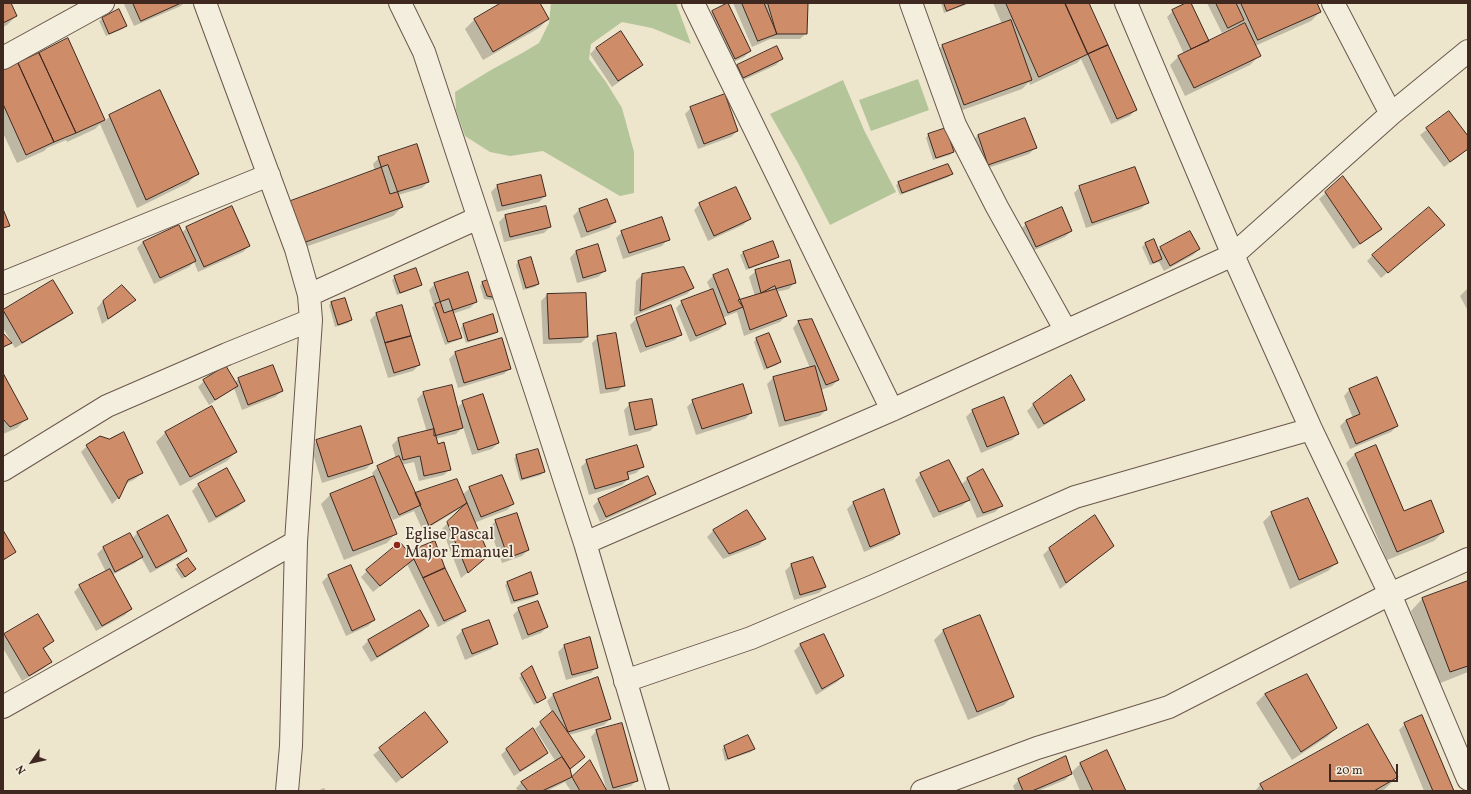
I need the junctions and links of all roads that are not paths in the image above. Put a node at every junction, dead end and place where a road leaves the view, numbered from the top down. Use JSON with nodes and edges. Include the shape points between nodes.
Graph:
{"nodes":[{"id":1,"x":103,"y":3,"type":"edge"},
{"id":2,"x":205,"y":3,"type":"edge"},
{"id":3,"x":400,"y":3,"type":"edge"},
{"id":4,"x":694,"y":3,"type":"edge"},
{"id":5,"x":911,"y":3,"type":"edge"},
{"id":6,"x":1126,"y":3,"type":"edge"},
{"id":7,"x":1333,"y":3,"type":"edge"},
{"id":8,"x":1468,"y":51,"type":"edge"},
{"id":9,"x":3,"y":58,"type":"edge"},
{"id":10,"x":1391,"y":114,"type":"junction"},
{"id":11,"x":269,"y":175,"type":"junction"},
{"id":12,"x":478,"y":218,"type":"junction"},
{"id":13,"x":1233,"y":255,"type":"junction"},
{"id":14,"x":3,"y":283,"type":"edge"},
{"id":15,"x":309,"y":295,"type":"junction"},
{"id":16,"x":311,"y":320,"type":"junction"},
{"id":17,"x":1066,"y":331,"type":"junction"},
{"id":18,"x":892,"y":410,"type":"junction"},
{"id":19,"x":1311,"y":429,"type":"junction"},
{"id":20,"x":3,"y":470,"type":"edge"},
{"id":21,"x":296,"y":542,"type":"junction"},
{"id":22,"x":584,"y":543,"type":"junction"},
{"id":23,"x":1468,"y":559,"type":"edge"},
{"id":24,"x":1390,"y":594,"type":"junction"},
{"id":25,"x":625,"y":681,"type":"junction"},
{"id":26,"x":3,"y":707,"type":"edge"},
{"id":27,"x":1468,"y":779,"type":"edge"},
{"id":28,"x":287,"y":791,"type":"edge"},
{"id":29,"x":658,"y":791,"type":"edge"},
{"id":30,"x":922,"y":791,"type":"edge"}],
"edges":[{"from":1,"to":9,"type":"street"},
{"from":2,"to":11,"type":"street"},
{"from":3,"to":12,"type":"street","via":[[424,52]]},
{"from":4,"to":18,"type":"street"},
{"from":5,"to":17,"type":"street","via":[[955,125]]},
{"from":6,"to":13,"type":"street"},
{"from":7,"to":10,"type":"street"},
{"from":8,"to":10,"type":"street"},
{"from":10,"to":13,"type":"street"},
{"from":11,"to":14,"type":"street"},
{"from":11,"to":15,"type":"street","via":[[296,249]]},
{"from":12,"to":15,"type":"street"},
{"from":12,"to":22,"type":"street"},
{"from":13,"to":17,"type":"street"},
{"from":13,"to":19,"type":"street"},
{"from":15,"to":16,"type":"street"},
{"from":16,"to":20,"type":"street","via":[[107,406]]},
{"from":16,"to":21,"type":"street"},
{"from":17,"to":18,"type":"street"},
{"from":18,"to":22,"type":"street"},
{"from":19,"to":24,"type":"street"},
{"from":19,"to":25,"type":"street","via":[[1075,497],[751,638]]},
{"from":21,"to":26,"type":"street"},
{"from":21,"to":28,"type":"street","via":[[291,746]]},
{"from":22,"to":25,"type":"street"},
{"from":23,"to":24,"type":"street"},
{"from":24,"to":27,"type":"street"},
{"from":24,"to":30,"type":"street","via":[[1169,707],[1037,748]]},
{"from":25,"to":29,"type":"street"}]}
